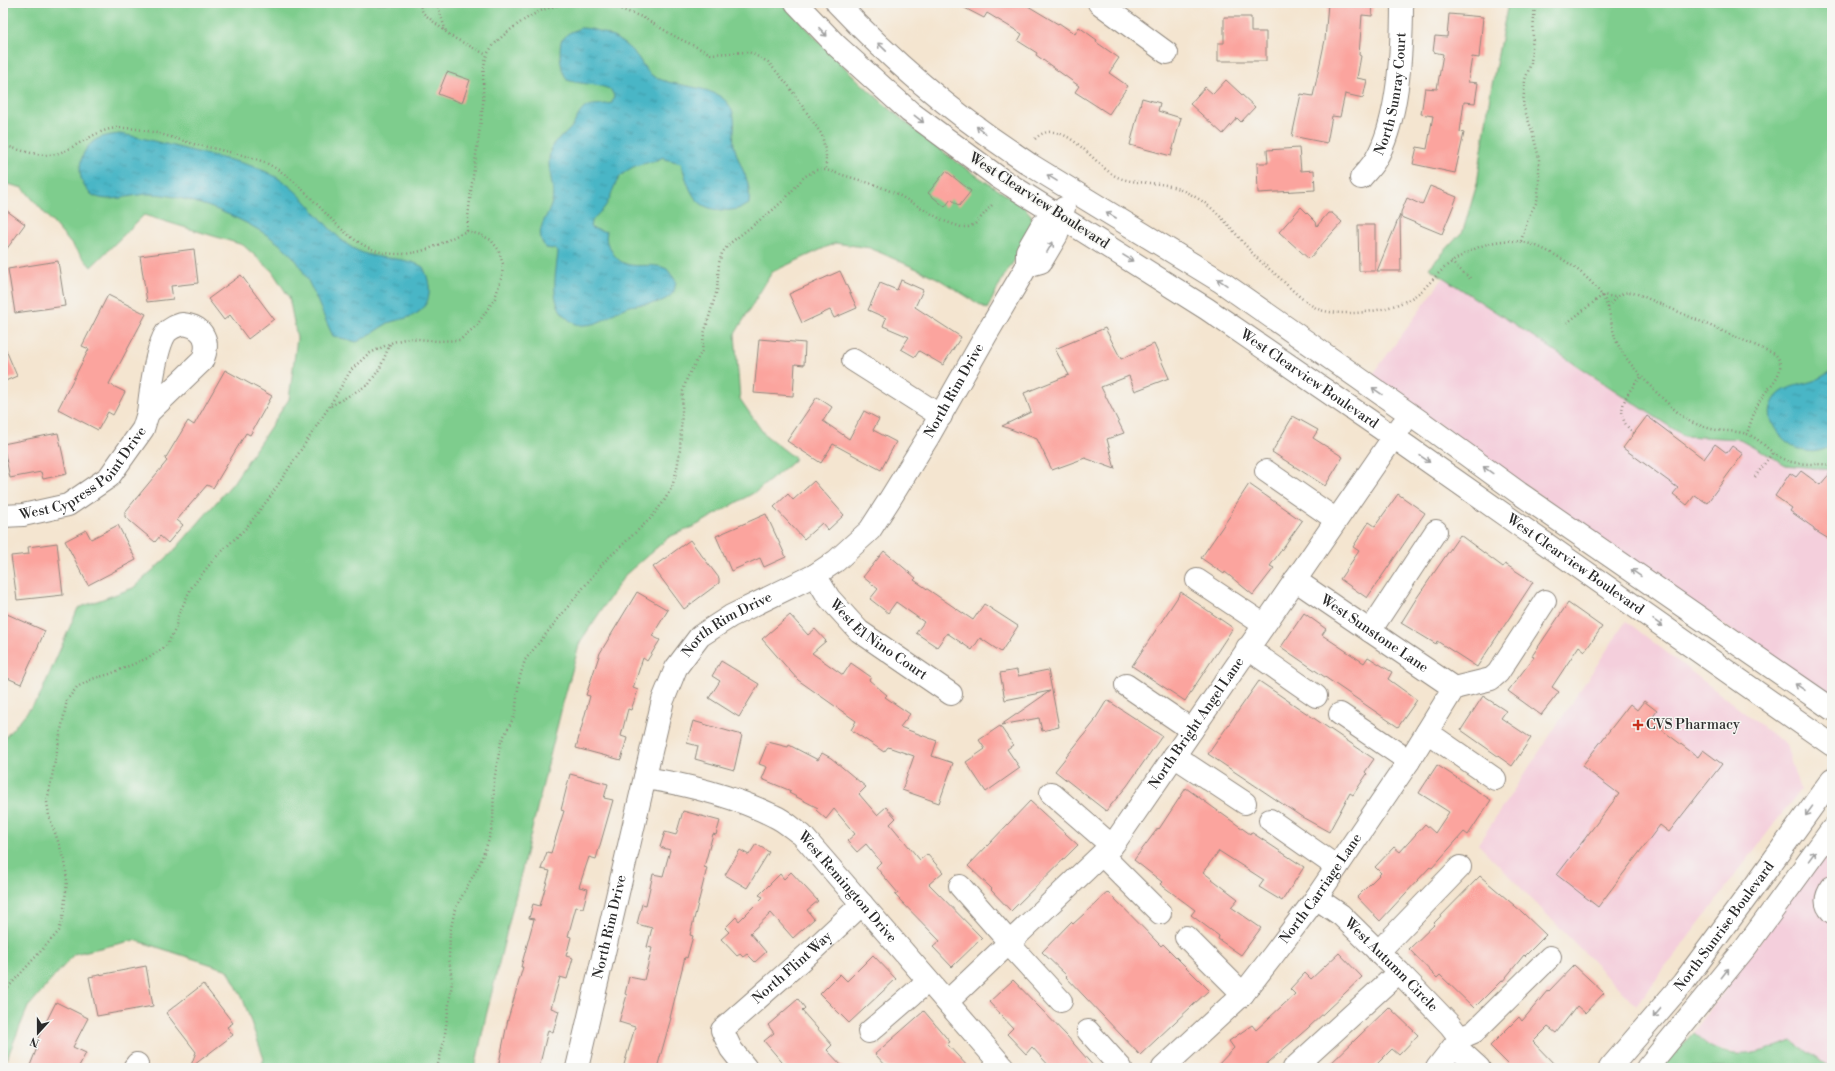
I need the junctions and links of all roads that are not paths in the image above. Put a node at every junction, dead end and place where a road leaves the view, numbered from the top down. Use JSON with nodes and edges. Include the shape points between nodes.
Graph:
{"nodes":[{"id":1,"x":796,"y":3,"type":"edge"},
{"id":2,"x":837,"y":3,"type":"edge"},
{"id":3,"x":1099,"y":3,"type":"edge"},
{"id":4,"x":1402,"y":3,"type":"edge"},
{"id":5,"x":1166,"y":53,"type":"dead end"},
{"id":6,"x":1360,"y":178,"type":"dead end"},
{"id":7,"x":1074,"y":193,"type":"junction"},
{"id":8,"x":1059,"y":216,"type":"junction"},
{"id":9,"x":853,"y":360,"type":"dead end"},
{"id":10,"x":148,"y":412,"type":"dead end"},
{"id":11,"x":1409,"y":413,"type":"junction"},
{"id":12,"x":940,"y":416,"type":"junction"},
{"id":13,"x":1394,"y":437,"type":"junction"},
{"id":14,"x":1266,"y":471,"type":"dead end"},
{"id":15,"x":3,"y":516,"type":"edge"},
{"id":16,"x":1335,"y":520,"type":"junction"},
{"id":17,"x":1436,"y":532,"type":"dead end"},
{"id":18,"x":815,"y":575,"type":"junction"},
{"id":19,"x":1197,"y":580,"type":"dead end"},
{"id":20,"x":1296,"y":580,"type":"junction"},
{"id":21,"x":1545,"y":601,"type":"dead end"},
{"id":22,"x":1263,"y":624,"type":"junction"},
{"id":23,"x":1370,"y":631,"type":"junction"},
{"id":24,"x":1247,"y":648,"type":"junction"},
{"id":25,"x":1126,"y":685,"type":"dead end"},
{"id":26,"x":1454,"y":688,"type":"junction"},
{"id":27,"x":951,"y":694,"type":"dead end"},
{"id":28,"x":1316,"y":696,"type":"dead end"},
{"id":29,"x":1832,"y":709,"type":"edge"},
{"id":30,"x":1340,"y":714,"type":"dead end"},
{"id":31,"x":1192,"y":730,"type":"junction"},
{"id":32,"x":1427,"y":732,"type":"junction"},
{"id":33,"x":1832,"y":745,"type":"edge"},
{"id":34,"x":1174,"y":756,"type":"junction"},
{"id":35,"x":1409,"y":761,"type":"junction"},
{"id":36,"x":645,"y":778,"type":"junction"},
{"id":37,"x":1495,"y":779,"type":"dead end"},
{"id":38,"x":1832,"y":779,"type":"edge"},
{"id":39,"x":1051,"y":793,"type":"dead end"},
{"id":40,"x":1245,"y":803,"type":"dead end"},
{"id":41,"x":1270,"y":820,"type":"dead end"},
{"id":42,"x":1832,"y":829,"type":"edge"},
{"id":43,"x":1107,"y":850,"type":"junction"},
{"id":44,"x":1337,"y":866,"type":"junction"},
{"id":45,"x":1460,"y":867,"type":"dead end"},
{"id":46,"x":960,"y":886,"type":"dead end"},
{"id":47,"x":1832,"y":888,"type":"edge"},
{"id":48,"x":1316,"y":898,"type":"junction"},
{"id":49,"x":862,"y":904,"type":"junction"},
{"id":50,"x":1832,"y":912,"type":"edge"},
{"id":51,"x":1160,"y":913,"type":"dead end"},
{"id":52,"x":1186,"y":937,"type":"dead end"},
{"id":53,"x":1008,"y":944,"type":"junction"},
{"id":54,"x":1378,"y":952,"type":"junction"},
{"id":55,"x":1550,"y":957,"type":"dead end"},
{"id":56,"x":1399,"y":972,"type":"junction"},
{"id":57,"x":928,"y":981,"type":"junction"},
{"id":58,"x":1683,"y":983,"type":"junction"},
{"id":59,"x":1243,"y":994,"type":"junction"},
{"id":60,"x":1062,"y":1001,"type":"dead end"},
{"id":61,"x":947,"y":1002,"type":"junction"},
{"id":62,"x":1701,"y":1003,"type":"junction"},
{"id":63,"x":1088,"y":1031,"type":"dead end"},
{"id":64,"x":869,"y":1032,"type":"dead end"},
{"id":65,"x":1457,"y":1042,"type":"junction"},
{"id":66,"x":577,"y":1068,"type":"edge"},
{"id":67,"x":746,"y":1068,"type":"edge"},
{"id":68,"x":1004,"y":1068,"type":"edge"},
{"id":69,"x":1121,"y":1068,"type":"edge"},
{"id":70,"x":1163,"y":1068,"type":"edge"},
{"id":71,"x":1294,"y":1068,"type":"edge"},
{"id":72,"x":1437,"y":1068,"type":"edge"},
{"id":73,"x":1479,"y":1068,"type":"edge"},
{"id":74,"x":1610,"y":1068,"type":"edge"},
{"id":75,"x":1647,"y":1068,"type":"edge"}],
"edges":[{"from":1,"to":8,"type":"street","name":"West Clearview Boulevard","one_way":true,"via":[[837,46],[910,112],[1006,183]]},
{"from":7,"to":2,"type":"street","name":"West Clearview Boulevard","one_way":true,"via":[[1021,159],[926,87]]},
{"from":3,"to":5,"type":"street"},
{"from":4,"to":6,"type":"street","name":"North Sunray Court","via":[[1402,43],[1395,96],[1385,141],[1375,161]]},
{"from":7,"to":8,"type":"street","name":"North Rim Drive"},
{"from":11,"to":7,"type":"street","name":"West Clearview Boulevard","one_way":true,"via":[[1220,281]]},
{"from":8,"to":12,"type":"street","name":"North Rim Drive","via":[[1057,235],[1041,262],[1027,266]]},
{"from":8,"to":13,"type":"street","name":"West Clearview Boulevard","one_way":true,"via":[[1207,308]]},
{"from":9,"to":12,"type":"street"},
{"from":10,"to":15,"type":"street","name":"West Cypress Point Drive","via":[[143,429],[109,477],[68,505],[23,515]]},
{"from":11,"to":13,"type":"street","name":"North Bright Angel Lane"},
{"from":29,"to":11,"type":"street","name":"West Clearview Boulevard","one_way":true,"via":[[1519,493]]},
{"from":12,"to":18,"type":"street","name":"North Rim Drive","via":[[870,530],[836,561]]},
{"from":13,"to":16,"type":"street","name":"North Bright Angel Lane"},
{"from":13,"to":33,"type":"street","name":"West Clearview Boulevard","one_way":true},
{"from":14,"to":16,"type":"street"},
{"from":16,"to":20,"type":"street","name":"North Bright Angel Lane"},
{"from":17,"to":23,"type":"street"},
{"from":18,"to":27,"type":"street","name":"West El Nino Court","via":[[829,598],[860,631]]},
{"from":18,"to":36,"type":"street","name":"North Rim Drive","via":[[731,616],[700,636],[676,668],[663,700]]},
{"from":19,"to":22,"type":"street"},
{"from":20,"to":22,"type":"street","name":"North Bright Angel Lane"},
{"from":20,"to":23,"type":"street","name":"West Sunstone Lane"},
{"from":21,"to":26,"type":"street","via":[[1498,673],[1491,679]]},
{"from":22,"to":24,"type":"street","name":"North Bright Angel Lane"},
{"from":23,"to":26,"type":"street","name":"West Sunstone Lane"},
{"from":24,"to":28,"type":"street"},
{"from":24,"to":31,"type":"street","name":"North Bright Angel Lane"},
{"from":25,"to":31,"type":"street"},
{"from":26,"to":32,"type":"street","name":"North Carriage Lane"},
{"from":30,"to":35,"type":"street"},
{"from":31,"to":34,"type":"street","name":"North Bright Angel Lane"},
{"from":32,"to":35,"type":"street","name":"North Carriage Lane"},
{"from":32,"to":37,"type":"street"},
{"from":34,"to":40,"type":"street"},
{"from":34,"to":43,"type":"street","name":"North Bright Angel Lane"},
{"from":35,"to":44,"type":"street","name":"North Carriage Lane"},
{"from":36,"to":49,"type":"street","name":"West Remington Drive","via":[[699,788],[775,816],[802,835]]},
{"from":36,"to":66,"type":"street","name":"North Rim Drive"},
{"from":38,"to":58,"type":"street","name":"North Sunrise Boulevard","one_way":true},
{"from":39,"to":43,"type":"street"},
{"from":41,"to":44,"type":"street"},
{"from":62,"to":42,"type":"street","name":"North Sunrise Boulevard","one_way":true,"via":[[1746,947]]},
{"from":43,"to":51,"type":"street"},
{"from":43,"to":53,"type":"street","name":"North Bright Angel Lane"},
{"from":44,"to":48,"type":"street","name":"North Carriage Lane"},
{"from":45,"to":54,"type":"street"},
{"from":46,"to":53,"type":"street"},
{"from":47,"to":50,"type":"street","via":[[1826,900],[1827,907]]},
{"from":48,"to":54,"type":"street","name":"West Autumn Circle","via":[[1341,915]]},
{"from":48,"to":59,"type":"street","name":"North Carriage Lane"},
{"from":49,"to":57,"type":"street","name":"West Remington Drive"},
{"from":49,"to":67,"type":"street","name":"North Flint Way","via":[[722,1030],[730,1049]]},
{"from":52,"to":59,"type":"street"},
{"from":53,"to":60,"type":"street"},
{"from":53,"to":61,"type":"street","name":"North Bright Angel Lane"},
{"from":54,"to":56,"type":"street","name":"West Autumn Circle"},
{"from":55,"to":65,"type":"street","via":[[1474,1032]]},
{"from":56,"to":65,"type":"street","name":"West Autumn Circle","via":[[1450,1025]]},
{"from":56,"to":71,"type":"street"},
{"from":57,"to":61,"type":"street","name":"West Remington Drive"},
{"from":57,"to":64,"type":"street"},
{"from":58,"to":62,"type":"street"},
{"from":58,"to":74,"type":"street","name":"North Sunrise Boulevard","one_way":true},
{"from":59,"to":70,"type":"street","name":"North Carriage Lane"},
{"from":61,"to":68,"type":"street","name":"West Remington Drive"},
{"from":62,"to":75,"type":"street","name":"North Sunrise Boulevard"},
{"from":63,"to":69,"type":"street"},
{"from":65,"to":72,"type":"street"},
{"from":65,"to":73,"type":"street","name":"West Autumn Circle"}]}
